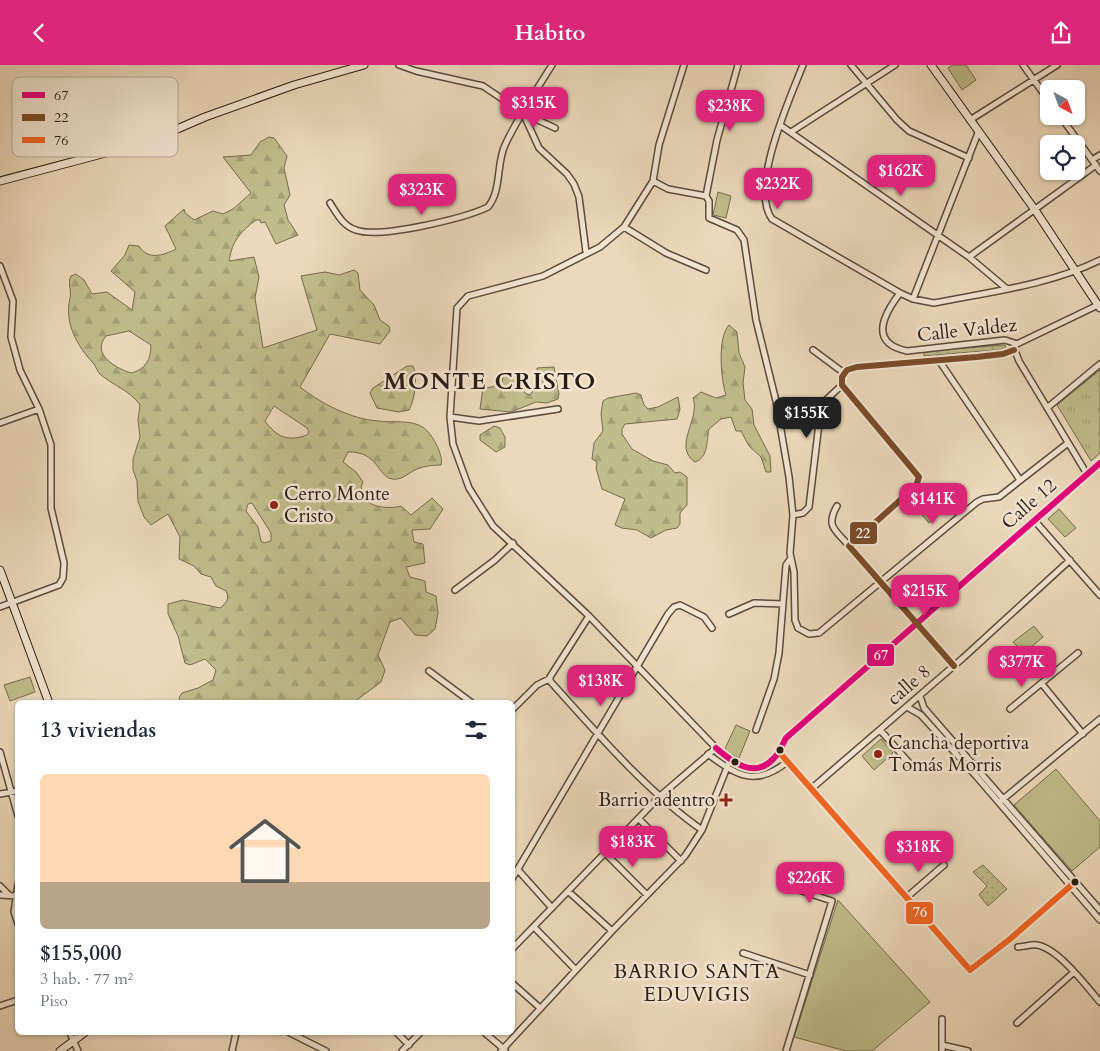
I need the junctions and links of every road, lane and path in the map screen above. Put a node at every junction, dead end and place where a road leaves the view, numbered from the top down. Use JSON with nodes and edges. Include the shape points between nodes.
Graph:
{"nodes":[{"id":1,"x":364,"y":65,"type":"edge"},
{"id":2,"x":399,"y":65,"type":"edge"},
{"id":3,"x":552,"y":65,"type":"edge"},
{"id":4,"x":684,"y":65,"type":"edge"},
{"id":5,"x":738,"y":65,"type":"edge"},
{"id":6,"x":802,"y":65,"type":"edge"},
{"id":7,"x":851,"y":65,"type":"edge"},
{"id":8,"x":894,"y":65,"type":"edge"},
{"id":9,"x":931,"y":65,"type":"edge"},
{"id":10,"x":1023,"y":65,"type":"edge"},
{"id":11,"x":1057,"y":65,"type":"edge"},
{"id":12,"x":1032,"y":79,"type":"junction"},
{"id":13,"x":866,"y":82,"type":"junction"},
{"id":14,"x":1040,"y":89,"type":"edge"},
{"id":15,"x":523,"y":113,"type":"junction"},
{"id":16,"x":970,"y":120,"type":"junction"},
{"id":17,"x":780,"y":125,"type":"junction"},
{"id":18,"x":1067,"y":125,"type":"edge"},
{"id":19,"x":555,"y":128,"type":"dead end"},
{"id":20,"x":178,"y":129,"type":"edge"},
{"id":21,"x":791,"y":132,"type":"junction"},
{"id":22,"x":978,"y":133,"type":"junction"},
{"id":23,"x":1100,"y":155,"type":"edge"},
{"id":24,"x":93,"y":157,"type":"edge"},
{"id":25,"x":969,"y":158,"type":"junction"},
{"id":26,"x":1094,"y":162,"type":"junction"},
{"id":27,"x":1100,"y":171,"type":"edge"},
{"id":28,"x":0,"y":181,"type":"edge"},
{"id":29,"x":653,"y":181,"type":"junction"},
{"id":30,"x":706,"y":196,"type":"junction"},
{"id":31,"x":330,"y":203,"type":"dead end"},
{"id":32,"x":1035,"y":210,"type":"junction"},
{"id":33,"x":624,"y":227,"type":"junction"},
{"id":34,"x":938,"y":235,"type":"junction"},
{"id":35,"x":586,"y":253,"type":"junction"},
{"id":36,"x":969,"y":257,"type":"junction"},
{"id":37,"x":1100,"y":260,"type":"edge"},
{"id":38,"x":0,"y":265,"type":"edge"},
{"id":39,"x":706,"y":270,"type":"dead end"},
{"id":40,"x":1076,"y":272,"type":"junction"},
{"id":41,"x":1007,"y":289,"type":"junction"},
{"id":42,"x":900,"y":293,"type":"junction"},
{"id":43,"x":913,"y":299,"type":"junction"},
{"id":44,"x":1099,"y":306,"type":"edge"},
{"id":45,"x":1017,"y":344,"type":"junction"},
{"id":46,"x":813,"y":350,"type":"dead end"},
{"id":47,"x":1014,"y":350,"type":"junction"},
{"id":48,"x":938,"y":359,"type":"junction"},
{"id":49,"x":1100,"y":364,"type":"edge"},
{"id":50,"x":844,"y":373,"type":"junction"},
{"id":51,"x":842,"y":385,"type":"junction"},
{"id":52,"x":1047,"y":408,"type":"junction"},
{"id":53,"x":39,"y":409,"type":"junction"},
{"id":54,"x":558,"y":409,"type":"dead end"},
{"id":55,"x":450,"y":417,"type":"junction"},
{"id":56,"x":0,"y":423,"type":"edge"},
{"id":57,"x":1068,"y":443,"type":"junction"},
{"id":58,"x":1100,"y":463,"type":"edge"},
{"id":59,"x":1087,"y":474,"type":"junction"},
{"id":60,"x":1020,"y":480,"type":"junction"},
{"id":61,"x":838,"y":506,"type":"dead end"},
{"id":62,"x":793,"y":515,"type":"junction"},
{"id":63,"x":1034,"y":520,"type":"junction"},
{"id":64,"x":513,"y":543,"type":"junction"},
{"id":65,"x":849,"y":546,"type":"junction"},
{"id":66,"x":790,"y":557,"type":"junction"},
{"id":67,"x":1070,"y":560,"type":"junction"},
{"id":68,"x":0,"y":570,"type":"edge"},
{"id":69,"x":881,"y":582,"type":"junction"},
{"id":70,"x":455,"y":589,"type":"dead end"},
{"id":71,"x":1100,"y":595,"type":"edge"},
{"id":72,"x":12,"y":603,"type":"junction"},
{"id":73,"x":783,"y":604,"type":"junction"},
{"id":74,"x":0,"y":607,"type":"edge"},
{"id":75,"x":729,"y":614,"type":"dead end"},
{"id":76,"x":589,"y":616,"type":"junction"},
{"id":77,"x":917,"y":623,"type":"junction"},
{"id":78,"x":712,"y":628,"type":"dead end"},
{"id":79,"x":1078,"y":653,"type":"dead end"},
{"id":80,"x":636,"y":665,"type":"junction"},
{"id":81,"x":954,"y":666,"type":"junction"},
{"id":82,"x":429,"y":671,"type":"dead end"},
{"id":83,"x":549,"y":679,"type":"junction"},
{"id":84,"x":1042,"y":684,"type":"junction"},
{"id":85,"x":920,"y":696,"type":"junction"},
{"id":86,"x":48,"y":700,"type":"edge"},
{"id":87,"x":468,"y":700,"type":"edge"},
{"id":88,"x":515,"y":707,"type":"edge"},
{"id":89,"x":907,"y":707,"type":"junction"},
{"id":90,"x":1010,"y":709,"type":"dead end"},
{"id":91,"x":1100,"y":719,"type":"edge"},
{"id":92,"x":756,"y":730,"type":"dead end"},
{"id":93,"x":880,"y":730,"type":"junction"},
{"id":94,"x":597,"y":733,"type":"junction"},
{"id":95,"x":1083,"y":734,"type":"junction"},
{"id":96,"x":716,"y":748,"type":"junction"},
{"id":97,"x":0,"y":752,"type":"edge"},
{"id":98,"x":779,"y":752,"type":"junction"},
{"id":99,"x":708,"y":754,"type":"junction"},
{"id":100,"x":730,"y":760,"type":"junction"},
{"id":101,"x":787,"y":762,"type":"junction"},
{"id":102,"x":911,"y":765,"type":"dead end"},
{"id":103,"x":726,"y":768,"type":"junction"},
{"id":104,"x":811,"y":789,"type":"junction"},
{"id":105,"x":15,"y":791,"type":"edge"},
{"id":106,"x":0,"y":794,"type":"edge"},
{"id":107,"x":660,"y":796,"type":"junction"},
{"id":108,"x":1002,"y":801,"type":"junction"},
{"id":109,"x":639,"y":819,"type":"junction"},
{"id":110,"x":702,"y":830,"type":"junction"},
{"id":111,"x":606,"y":854,"type":"junction"},
{"id":112,"x":681,"y":861,"type":"junction"},
{"id":113,"x":944,"y":865,"type":"dead end"},
{"id":114,"x":518,"y":870,"type":"junction"},
{"id":115,"x":515,"y":874,"type":"edge"},
{"id":116,"x":1073,"y":884,"type":"junction"},
{"id":117,"x":0,"y":886,"type":"edge"},
{"id":118,"x":793,"y":888,"type":"dead end"},
{"id":119,"x":569,"y":892,"type":"junction"},
{"id":120,"x":0,"y":895,"type":"edge"},
{"id":121,"x":14,"y":895,"type":"edge"},
{"id":122,"x":647,"y":895,"type":"junction"},
{"id":123,"x":906,"y":897,"type":"junction"},
{"id":124,"x":552,"y":908,"type":"junction"},
{"id":125,"x":1100,"y":910,"type":"edge"},
{"id":126,"x":15,"y":916,"type":"edge"},
{"id":127,"x":1100,"y":920,"type":"edge"},
{"id":128,"x":534,"y":927,"type":"junction"},
{"id":129,"x":612,"y":931,"type":"junction"},
{"id":130,"x":515,"y":946,"type":"edge"},
{"id":131,"x":1018,"y":947,"type":"dead end"},
{"id":132,"x":742,"y":953,"type":"dead end"},
{"id":133,"x":576,"y":969,"type":"junction"},
{"id":134,"x":1074,"y":972,"type":"junction"},
{"id":135,"x":810,"y":975,"type":"junction"},
{"id":136,"x":515,"y":986,"type":"edge"},
{"id":137,"x":15,"y":1001,"type":"edge"},
{"id":138,"x":1100,"y":1003,"type":"edge"},
{"id":139,"x":0,"y":1006,"type":"edge"},
{"id":140,"x":540,"y":1008,"type":"junction"},
{"id":141,"x":942,"y":1019,"type":"dead end"},
{"id":142,"x":1017,"y":1023,"type":"dead end"},
{"id":143,"x":71,"y":1035,"type":"edge"},
{"id":144,"x":82,"y":1035,"type":"edge"},
{"id":145,"x":236,"y":1035,"type":"edge"},
{"id":146,"x":294,"y":1035,"type":"edge"},
{"id":147,"x":399,"y":1035,"type":"edge"},
{"id":148,"x":418,"y":1035,"type":"edge"},
{"id":149,"x":487,"y":1035,"type":"edge"},
{"id":150,"x":74,"y":1041,"type":"junction"},
{"id":151,"x":409,"y":1045,"type":"junction"},
{"id":152,"x":942,"y":1048,"type":"edge"},
{"id":153,"x":503,"y":1050,"type":"edge"},
{"id":154,"x":60,"y":1051,"type":"edge"},
{"id":155,"x":78,"y":1051,"type":"edge"},
{"id":156,"x":232,"y":1051,"type":"edge"},
{"id":157,"x":326,"y":1051,"type":"edge"},
{"id":158,"x":402,"y":1051,"type":"edge"},
{"id":159,"x":786,"y":1051,"type":"edge"},
{"id":160,"x":968,"y":1051,"type":"edge"}],
"edges":[{"from":1,"to":20,"type":"street","via":[[294,85]]},
{"from":2,"to":15,"type":"street","via":[[483,86]]},
{"from":3,"to":15,"type":"street"},
{"from":4,"to":29,"type":"street","via":[[659,145]]},
{"from":5,"to":30,"type":"street","via":[[717,139]]},
{"from":6,"to":17,"type":"street"},
{"from":7,"to":13,"type":"street"},
{"from":8,"to":13,"type":"street"},
{"from":9,"to":16,"type":"street"},
{"from":10,"to":12,"type":"street"},
{"from":11,"to":12,"type":"street"},
{"from":12,"to":14,"type":"street"},
{"from":12,"to":16,"type":"street"},
{"from":13,"to":21,"type":"street"},
{"from":13,"to":25,"type":"street","via":[[909,131]]},
{"from":15,"to":19,"type":"street"},
{"from":15,"to":31,"type":"street","via":[[498,167],[493,200],[485,208],[419,227],[376,232],[356,231],[342,222]]},
{"from":15,"to":35,"type":"street","via":[[539,148],[574,184],[579,197]]},
{"from":16,"to":22,"type":"street"},
{"from":17,"to":21,"type":"street"},
{"from":17,"to":42,"type":"street","via":[[768,162],[767,212],[772,219]]},
{"from":18,"to":26,"type":"street"},
{"from":21,"to":34,"type":"street"},
{"from":22,"to":25,"type":"street"},
{"from":22,"to":32,"type":"street"},
{"from":23,"to":26,"type":"street"},
{"from":24,"to":28,"type":"street"},
{"from":25,"to":34,"type":"street"},
{"from":26,"to":27,"type":"street"},
{"from":26,"to":32,"type":"street"},
{"from":29,"to":30,"type":"street","via":[[682,193]]},
{"from":29,"to":33,"type":"street"},
{"from":30,"to":62,"type":"street","via":[[709,218],[737,230],[744,240],[756,320],[783,437]]},
{"from":32,"to":36,"type":"street"},
{"from":32,"to":40,"type":"street"},
{"from":33,"to":35,"type":"street","via":[[600,247]]},
{"from":33,"to":39,"type":"street","via":[[666,253]]},
{"from":34,"to":36,"type":"street"},
{"from":34,"to":43,"type":"street"},
{"from":35,"to":55,"type":"street","via":[[543,275],[468,296],[461,301],[457,308]]},
{"from":36,"to":41,"type":"street"},
{"from":37,"to":40,"type":"street"},
{"from":38,"to":53,"type":"street","via":[[13,301],[11,337],[18,362]]},
{"from":40,"to":41,"type":"street"},
{"from":40,"to":44,"type":"street"},
{"from":41,"to":43,"type":"street","via":[[934,303]]},
{"from":42,"to":43,"type":"street"},
{"from":42,"to":45,"type":"street","name":"Calle Valdez","via":[[882,325],[883,336],[897,349],[906,351],[1005,340]]},
{"from":44,"to":45,"type":"street","name":"Calle Valdez"},
{"from":45,"to":47,"type":"street"},
{"from":46,"to":50,"type":"street"},
{"from":47,"to":48,"type":"street","via":[[1003,354]]},
{"from":47,"to":52,"type":"street"},
{"from":48,"to":50,"type":"street","via":[[856,367]]},
{"from":48,"to":60,"type":"street"},
{"from":49,"to":52,"type":"street"},
{"from":50,"to":51,"type":"street"},
{"from":51,"to":62,"type":"street","via":[[826,399],[820,415],[809,507],[803,513]]},
{"from":51,"to":65,"type":"street","via":[[919,477],[916,485]]},
{"from":52,"to":57,"type":"street"},
{"from":53,"to":56,"type":"street"},
{"from":53,"to":72,"type":"street","via":[[51,445],[51,508],[64,563],[62,578],[59,585]]},
{"from":54,"to":55,"type":"street","via":[[479,421]]},
{"from":55,"to":64,"type":"street","via":[[453,444],[469,488],[493,526]]},
{"from":57,"to":59,"type":"street"},
{"from":57,"to":60,"type":"street"},
{"from":58,"to":59,"type":"street","name":"Calle 12"},
{"from":59,"to":63,"type":"street","name":"Calle 12"},
{"from":60,"to":69,"type":"street","via":[[999,497],[977,502]]},
{"from":61,"to":65,"type":"street","via":[[831,518],[832,524]]},
{"from":62,"to":66,"type":"street"},
{"from":63,"to":67,"type":"street"},
{"from":63,"to":77,"type":"street","name":"Calle 12"},
{"from":64,"to":70,"type":"street"},
{"from":64,"to":76,"type":"street"},
{"from":65,"to":69,"type":"street"},
{"from":66,"to":69,"type":"street","via":[[794,572],[796,624],[814,635]]},
{"from":66,"to":73,"type":"street"},
{"from":67,"to":71,"type":"street"},
{"from":67,"to":81,"type":"street","name":"calle 8"},
{"from":68,"to":72,"type":"street"},
{"from":69,"to":77,"type":"street"},
{"from":72,"to":74,"type":"street"},
{"from":72,"to":86,"type":"street"},
{"from":73,"to":75,"type":"street","via":[[754,603]]},
{"from":73,"to":92,"type":"street","via":[[776,667]]},
{"from":76,"to":80,"type":"street"},
{"from":76,"to":83,"type":"street"},
{"from":77,"to":81,"type":"street"},
{"from":77,"to":98,"type":"street","name":"Calle 12","via":[[786,738]]},
{"from":78,"to":80,"type":"street","via":[[704,617],[677,605]]},
{"from":79,"to":84,"type":"street"},
{"from":80,"to":94,"type":"street"},
{"from":80,"to":96,"type":"street"},
{"from":81,"to":85,"type":"street","name":"calle 8"},
{"from":82,"to":87,"type":"street"},
{"from":83,"to":88,"type":"street","via":[[535,687]]},
{"from":83,"to":94,"type":"street"},
{"from":84,"to":90,"type":"street"},
{"from":84,"to":95,"type":"street"},
{"from":85,"to":89,"type":"street","name":"calle 8"},
{"from":85,"to":108,"type":"street","via":[[924,709]]},
{"from":89,"to":93,"type":"street","name":"calle 8"},
{"from":89,"to":108,"type":"street","via":[[921,715]]},
{"from":91,"to":95,"type":"street"},
{"from":93,"to":102,"type":"street"},
{"from":93,"to":104,"type":"street","name":"calle 8"},
{"from":94,"to":107,"type":"street"},
{"from":94,"to":114,"type":"street"},
{"from":95,"to":108,"type":"street"},
{"from":96,"to":99,"type":"street"},
{"from":96,"to":100,"type":"street"},
{"from":97,"to":105,"type":"street"},
{"from":98,"to":100,"type":"street","name":"Calle 12","via":[[773,760],[756,769],[742,767]]},
{"from":98,"to":101,"type":"street"},
{"from":99,"to":103,"type":"street"},
{"from":99,"to":107,"type":"street"},
{"from":100,"to":103,"type":"street"},
{"from":101,"to":103,"type":"street","via":[[761,777],[741,775]]},
{"from":101,"to":104,"type":"street"},
{"from":103,"to":110,"type":"street"},
{"from":104,"to":123,"type":"street"},
{"from":105,"to":106,"type":"street"},
{"from":107,"to":109,"type":"street"},
{"from":107,"to":110,"type":"street"},
{"from":108,"to":116,"type":"street"},
{"from":109,"to":111,"type":"street"},
{"from":109,"to":112,"type":"street"},
{"from":110,"to":112,"type":"street"},
{"from":111,"to":119,"type":"street"},
{"from":111,"to":122,"type":"street"},
{"from":112,"to":122,"type":"street"},
{"from":113,"to":123,"type":"street"},
{"from":114,"to":115,"type":"street"},
{"from":114,"to":124,"type":"street"},
{"from":116,"to":123,"type":"street","via":[[973,969],[967,968]]},
{"from":116,"to":125,"type":"street"},
{"from":116,"to":127,"type":"street"},
{"from":117,"to":121,"type":"street"},
{"from":118,"to":135,"type":"street","via":[[832,901]]},
{"from":119,"to":124,"type":"street"},
{"from":119,"to":129,"type":"street"},
{"from":120,"to":121,"type":"street"},
{"from":121,"to":126,"type":"street"},
{"from":122,"to":129,"type":"street"},
{"from":124,"to":128,"type":"street"},
{"from":128,"to":130,"type":"street"},
{"from":128,"to":133,"type":"street"},
{"from":129,"to":133,"type":"street"},
{"from":131,"to":134,"type":"street","via":[[1044,947]]},
{"from":132,"to":135,"type":"street"},
{"from":133,"to":140,"type":"street"},
{"from":134,"to":138,"type":"street"},
{"from":134,"to":142,"type":"street"},
{"from":135,"to":159,"type":"street"},
{"from":136,"to":140,"type":"street"},
{"from":137,"to":139,"type":"street"},
{"from":140,"to":153,"type":"street"},
{"from":141,"to":152,"type":"street"},
{"from":143,"to":150,"type":"street"},
{"from":144,"to":150,"type":"street"},
{"from":145,"to":156,"type":"street"},
{"from":146,"to":157,"type":"street"},
{"from":147,"to":151,"type":"street"},
{"from":148,"to":151,"type":"street"},
{"from":149,"to":153,"type":"street"},
{"from":150,"to":154,"type":"street"},
{"from":150,"to":155,"type":"street"},
{"from":151,"to":158,"type":"street"},
{"from":152,"to":160,"type":"street"}]}
